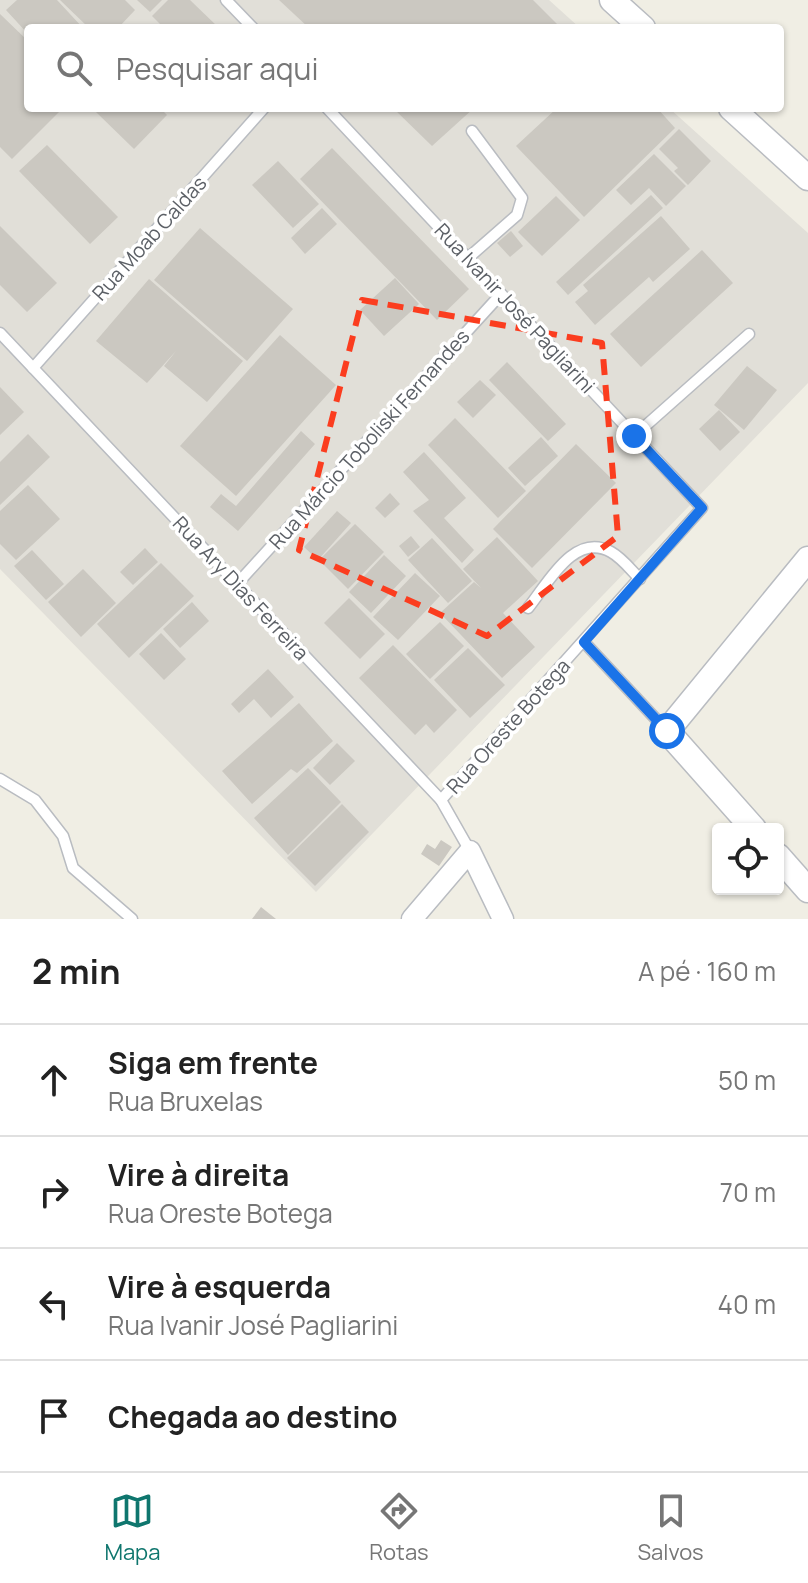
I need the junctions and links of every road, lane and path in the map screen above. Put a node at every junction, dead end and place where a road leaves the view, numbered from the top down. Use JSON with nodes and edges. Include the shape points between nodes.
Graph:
{"nodes":[{"id":1,"x":226,"y":0,"type":"edge"},
{"id":2,"x":612,"y":0,"type":"edge"},
{"id":3,"x":249,"y":24,"type":"edge"},
{"id":4,"x":639,"y":24,"type":"edge"},
{"id":5,"x":260,"y":112,"type":"edge"},
{"id":6,"x":331,"y":112,"type":"edge"},
{"id":7,"x":735,"y":112,"type":"edge"},
{"id":8,"x":472,"y":131,"type":"dead end"},
{"id":9,"x":808,"y":178,"type":"edge"},
{"id":10,"x":468,"y":258,"type":"junction"},
{"id":11,"x":501,"y":294,"type":"junction"},
{"id":12,"x":0,"y":333,"type":"edge"},
{"id":13,"x":749,"y":334,"type":"dead end"},
{"id":14,"x":33,"y":368,"type":"junction"},
{"id":15,"x":634,"y":436,"type":"junction"},
{"id":16,"x":702,"y":508,"type":"joint"},
{"id":17,"x":808,"y":559,"type":"edge"},
{"id":18,"x":640,"y":579,"type":"junction"},
{"id":19,"x":237,"y":584,"type":"junction"},
{"id":20,"x":528,"y":608,"type":"dead end"},
{"id":21,"x":584,"y":642,"type":"junction"},
{"id":22,"x":667,"y":731,"type":"junction"},
{"id":23,"x":0,"y":779,"type":"edge"},
{"id":24,"x":441,"y":800,"type":"junction"},
{"id":25,"x":749,"y":823,"type":"edge"},
{"id":26,"x":470,"y":851,"type":"junction"},
{"id":27,"x":784,"y":863,"type":"edge"},
{"id":28,"x":808,"y":890,"type":"edge"},
{"id":29,"x":132,"y":919,"type":"edge"},
{"id":30,"x":412,"y":919,"type":"edge"},
{"id":31,"x":503,"y":919,"type":"edge"}],
"edges":[{"from":1,"to":3,"type":"lane"},
{"from":2,"to":4,"type":"street"},
{"from":5,"to":14,"type":"lane","name":"Rua Moab Caldas"},
{"from":6,"to":10,"type":"lane","name":"Rua Ivanir José Pagliarini"},
{"from":7,"to":9,"type":"street"},
{"from":8,"to":10,"type":"lane","via":[[522,198],[517,215]]},
{"from":10,"to":11,"type":"lane","name":"Rua Ivanir José Pagliarini"},
{"from":11,"to":15,"type":"lane","name":"Rua Ivanir José Pagliarini"},
{"from":11,"to":19,"type":"lane","name":"Rua Márcio Toboliski Fernandes"},
{"from":12,"to":14,"type":"lane","name":"Rua Ary Dias Ferreira"},
{"from":13,"to":15,"type":"lane"},
{"from":14,"to":19,"type":"lane","name":"Rua Ary Dias Ferreira"},
{"from":15,"to":16,"type":"lane","name":"Rua Ivanir José Pagliarini"},
{"from":16,"to":18,"type":"lane","name":"Rua Oreste Botega"},
{"from":17,"to":22,"type":"street"},
{"from":18,"to":20,"type":"lane","via":[[611,552],[583,549],[569,557]]},
{"from":18,"to":21,"type":"lane","name":"Rua Oreste Botega"},
{"from":19,"to":24,"type":"lane","name":"Rua Ary Dias Ferreira"},
{"from":21,"to":22,"type":"lane"},
{"from":21,"to":24,"type":"lane","name":"Rua Oreste Botega"},
{"from":22,"to":25,"type":"street"},
{"from":23,"to":29,"type":"lane","via":[[35,800],[63,836],[73,868]]},
{"from":24,"to":26,"type":"lane","name":"Rua Ary Dias Ferreira"},
{"from":26,"to":30,"type":"street"},
{"from":26,"to":31,"type":"street"},
{"from":27,"to":28,"type":"street"}]}
